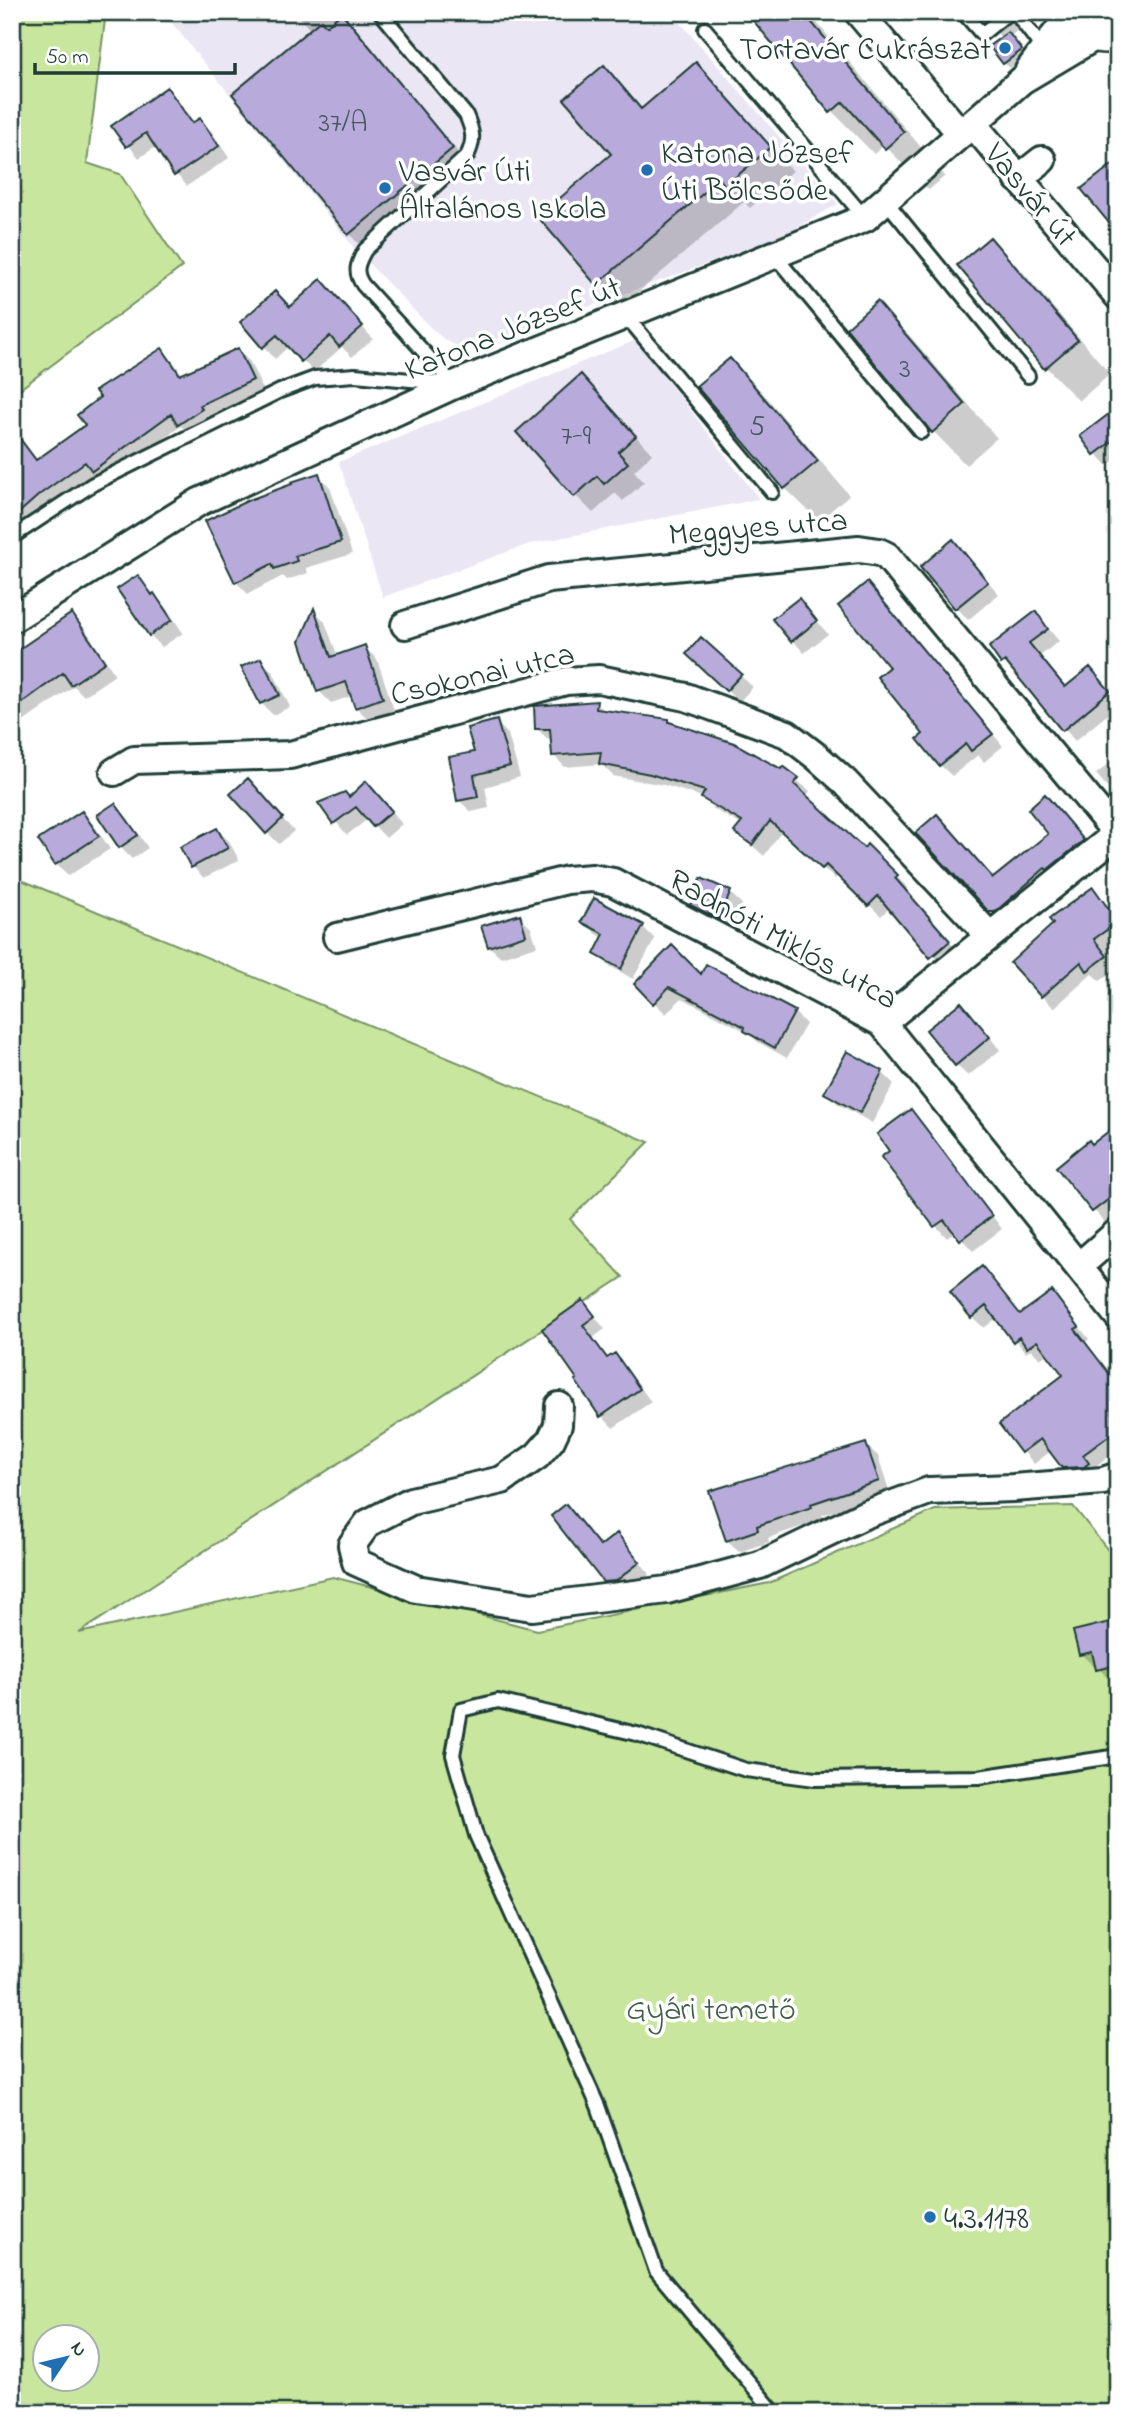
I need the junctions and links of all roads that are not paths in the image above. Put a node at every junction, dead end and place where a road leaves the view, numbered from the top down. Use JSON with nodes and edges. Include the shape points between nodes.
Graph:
{"nodes":[{"id":1,"x":380,"y":12,"type":"edge"},
{"id":2,"x":858,"y":12,"type":"edge"},
{"id":3,"x":963,"y":12,"type":"edge"},
{"id":4,"x":1009,"y":12,"type":"edge"},
{"id":5,"x":1014,"y":12,"type":"edge"},
{"id":6,"x":705,"y":29,"type":"dead end"},
{"id":7,"x":1098,"y":29,"type":"edge"},
{"id":8,"x":1037,"y":41,"type":"dead end"},
{"id":9,"x":967,"y":129,"type":"junction"},
{"id":10,"x":1042,"y":160,"type":"dead end"},
{"id":11,"x":1018,"y":179,"type":"junction"},
{"id":12,"x":885,"y":200,"type":"junction"},
{"id":13,"x":865,"y":218,"type":"junction"},
{"id":14,"x":775,"y":256,"type":"junction"},
{"id":15,"x":1118,"y":296,"type":"edge"},
{"id":16,"x":626,"y":316,"type":"junction"},
{"id":17,"x":1028,"y":376,"type":"dead end"},
{"id":18,"x":454,"y":385,"type":"junction"},
{"id":19,"x":921,"y":432,"type":"dead end"},
{"id":20,"x":772,"y":492,"type":"dead end"},
{"id":21,"x":12,"y":537,"type":"edge"},
{"id":22,"x":12,"y":619,"type":"edge"},
{"id":23,"x":405,"y":625,"type":"dead end"},
{"id":24,"x":114,"y":772,"type":"dead end"},
{"id":25,"x":1117,"y":834,"type":"edge"},
{"id":26,"x":989,"y":935,"type":"junction"},
{"id":27,"x":337,"y":937,"type":"dead end"},
{"id":28,"x":882,"y":1023,"type":"junction"},
{"id":29,"x":1118,"y":1232,"type":"edge"},
{"id":30,"x":1079,"y":1266,"type":"junction"},
{"id":31,"x":1118,"y":1316,"type":"edge"},
{"id":32,"x":559,"y":1406,"type":"dead end"},
{"id":33,"x":1118,"y":1476,"type":"edge"},
{"id":34,"x":1118,"y":1756,"type":"edge"},
{"id":35,"x":775,"y":2413,"type":"edge"}],
"edges":[{"from":1,"to":18,"type":"lane","via":[[466,115],[473,144],[467,156],[365,250],[357,276]]},
{"from":2,"to":9,"type":"street","name":"Vasvár út"},
{"from":3,"to":4,"type":"lane","via":[[982,34]]},
{"from":5,"to":8,"type":"lane"},
{"from":6,"to":13,"type":"lane"},
{"from":7,"to":9,"type":"street","name":"Katona József út","via":[[1022,80]]},
{"from":9,"to":11,"type":"street","name":"Vasvár út"},
{"from":9,"to":12,"type":"street","name":"Katona József út"},
{"from":10,"to":11,"type":"street"},
{"from":11,"to":15,"type":"street","name":"Vasvár út"},
{"from":12,"to":13,"type":"street","name":"Katona József út"},
{"from":12,"to":17,"type":"lane"},
{"from":13,"to":14,"type":"street","name":"Katona József út"},
{"from":14,"to":16,"type":"street","name":"Katona József út"},
{"from":14,"to":19,"type":"lane"},
{"from":16,"to":18,"type":"street","name":"Katona József út"},
{"from":16,"to":20,"type":"lane"},
{"from":18,"to":21,"type":"lane","via":[[355,375],[315,378],[93,484]]},
{"from":18,"to":22,"type":"street","name":"Katona József út","via":[[199,502]]},
{"from":23,"to":25,"type":"street","name":"Meggyes utca","via":[[549,579],[859,549],[879,552],[887,556]]},
{"from":24,"to":26,"type":"street","name":"Csokonai utca","via":[[134,760],[290,755],[566,681],[599,680],[687,697],[787,734],[845,782]]},
{"from":25,"to":26,"type":"street"},
{"from":26,"to":28,"type":"street"},
{"from":27,"to":28,"type":"street","name":"Radnóti Miklós utca","via":[[567,880],[604,879]]},
{"from":28,"to":30,"type":"street","name":"Radnóti Miklós utca"},
{"from":29,"to":30,"type":"street"},
{"from":30,"to":31,"type":"street","name":"Radnóti Miklós utca"},
{"from":32,"to":33,"type":"street","via":[[551,1440],[537,1456],[502,1480],[411,1501],[368,1523],[352,1545],[356,1562],[416,1589],[532,1607],[667,1590],[760,1565],[864,1515],[929,1491],[1103,1481]]},
{"from":34,"to":35,"type":"lane","via":[[979,1777],[815,1779],[746,1770],[637,1734],[498,1701],[461,1710],[453,1755],[476,1835],[598,2106],[656,2272]]}]}
